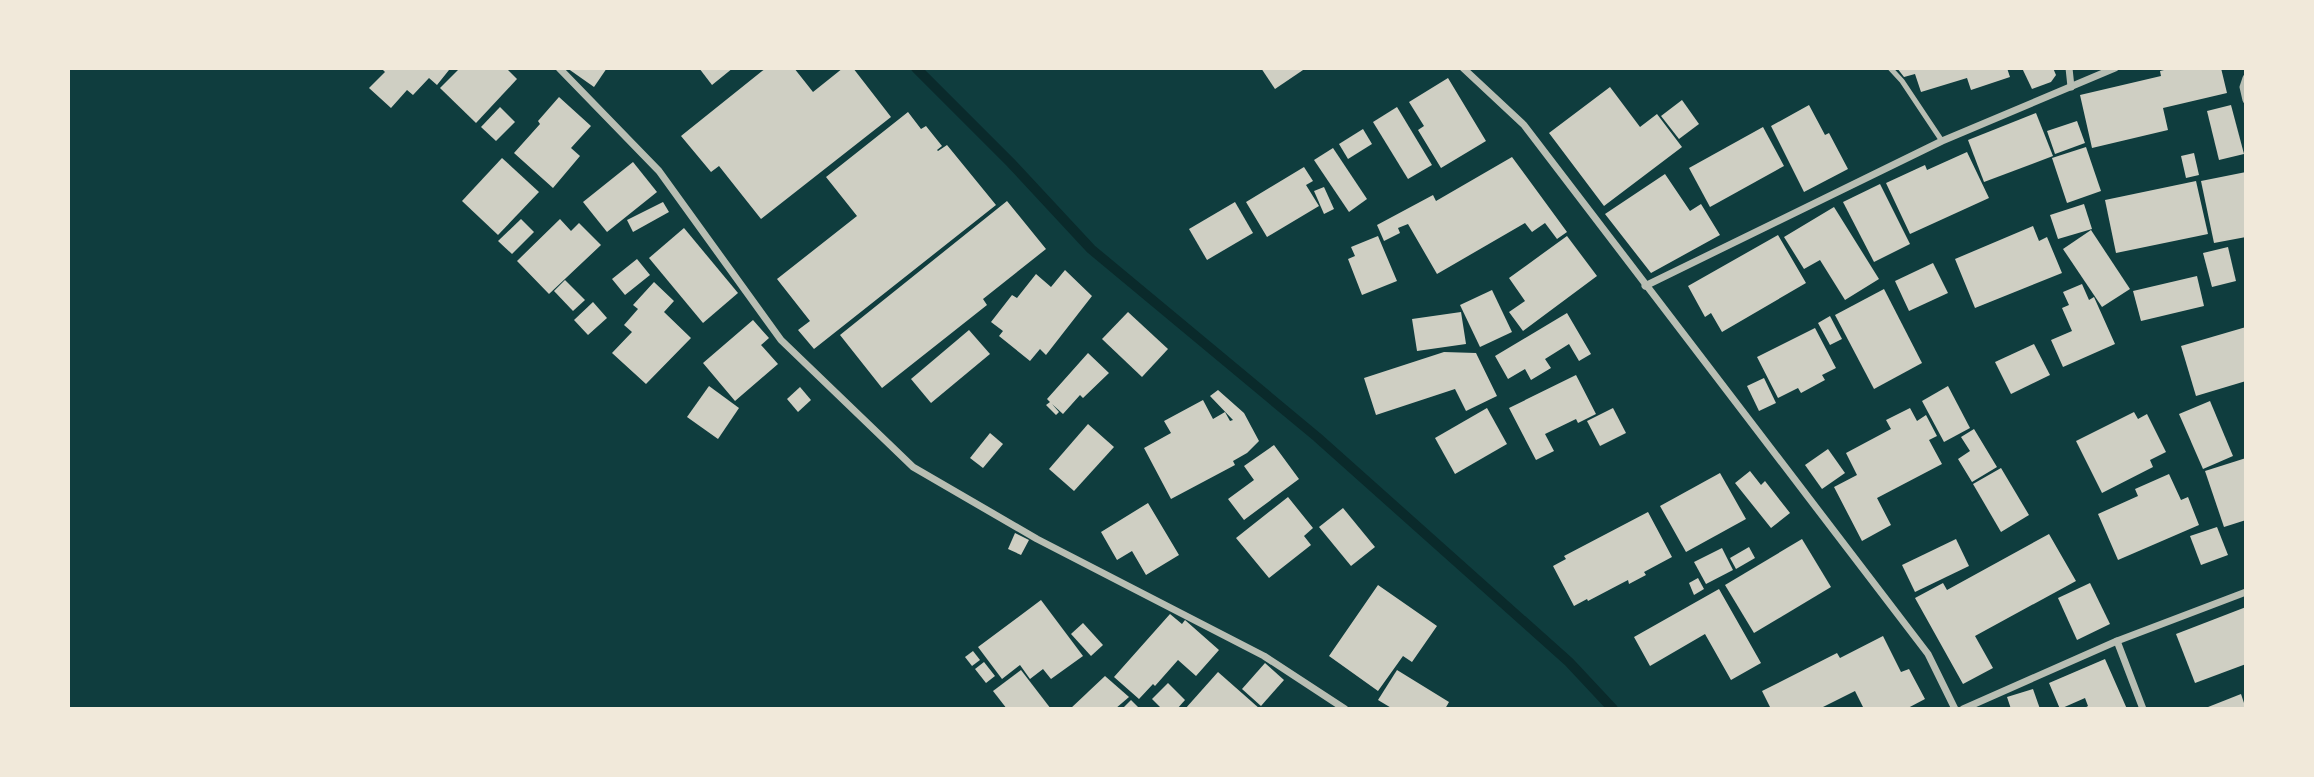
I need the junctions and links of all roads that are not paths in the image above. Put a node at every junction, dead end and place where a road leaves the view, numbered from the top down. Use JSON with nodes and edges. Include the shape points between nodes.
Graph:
{"nodes":[{"id":1,"x":559,"y":68,"type":"edge"},
{"id":2,"x":1463,"y":68,"type":"edge"},
{"id":3,"x":1890,"y":68,"type":"edge"},
{"id":4,"x":2070,"y":68,"type":"edge"},
{"id":5,"x":2115,"y":68,"type":"edge"},
{"id":6,"x":2246,"y":78,"type":"edge"},
{"id":7,"x":2071,"y":87,"type":"junction"},
{"id":8,"x":2246,"y":100,"type":"edge"},
{"id":9,"x":1942,"y":141,"type":"junction"},
{"id":10,"x":1645,"y":286,"type":"junction"},
{"id":11,"x":2246,"y":592,"type":"edge"},
{"id":12,"x":2117,"y":641,"type":"junction"},
{"id":13,"x":1345,"y":709,"type":"edge"},
{"id":14,"x":1955,"y":709,"type":"edge"},
{"id":15,"x":1963,"y":709,"type":"edge"},
{"id":16,"x":2143,"y":709,"type":"edge"}],
"edges":[{"from":1,"to":13,"type":"street","via":[[659,171],[781,340],[913,467],[1037,539],[1264,656]]},
{"from":2,"to":10,"type":"street","via":[[1524,125]]},
{"from":3,"to":9,"type":"lane"},
{"from":4,"to":7,"type":"street"},
{"from":5,"to":7,"type":"street"},
{"from":6,"to":8,"type":"street"},
{"from":7,"to":9,"type":"street"},
{"from":9,"to":10,"type":"street"},
{"from":10,"to":14,"type":"street","via":[[1928,654]]},
{"from":11,"to":12,"type":"street"},
{"from":12,"to":15,"type":"street"},
{"from":12,"to":16,"type":"street"}]}
